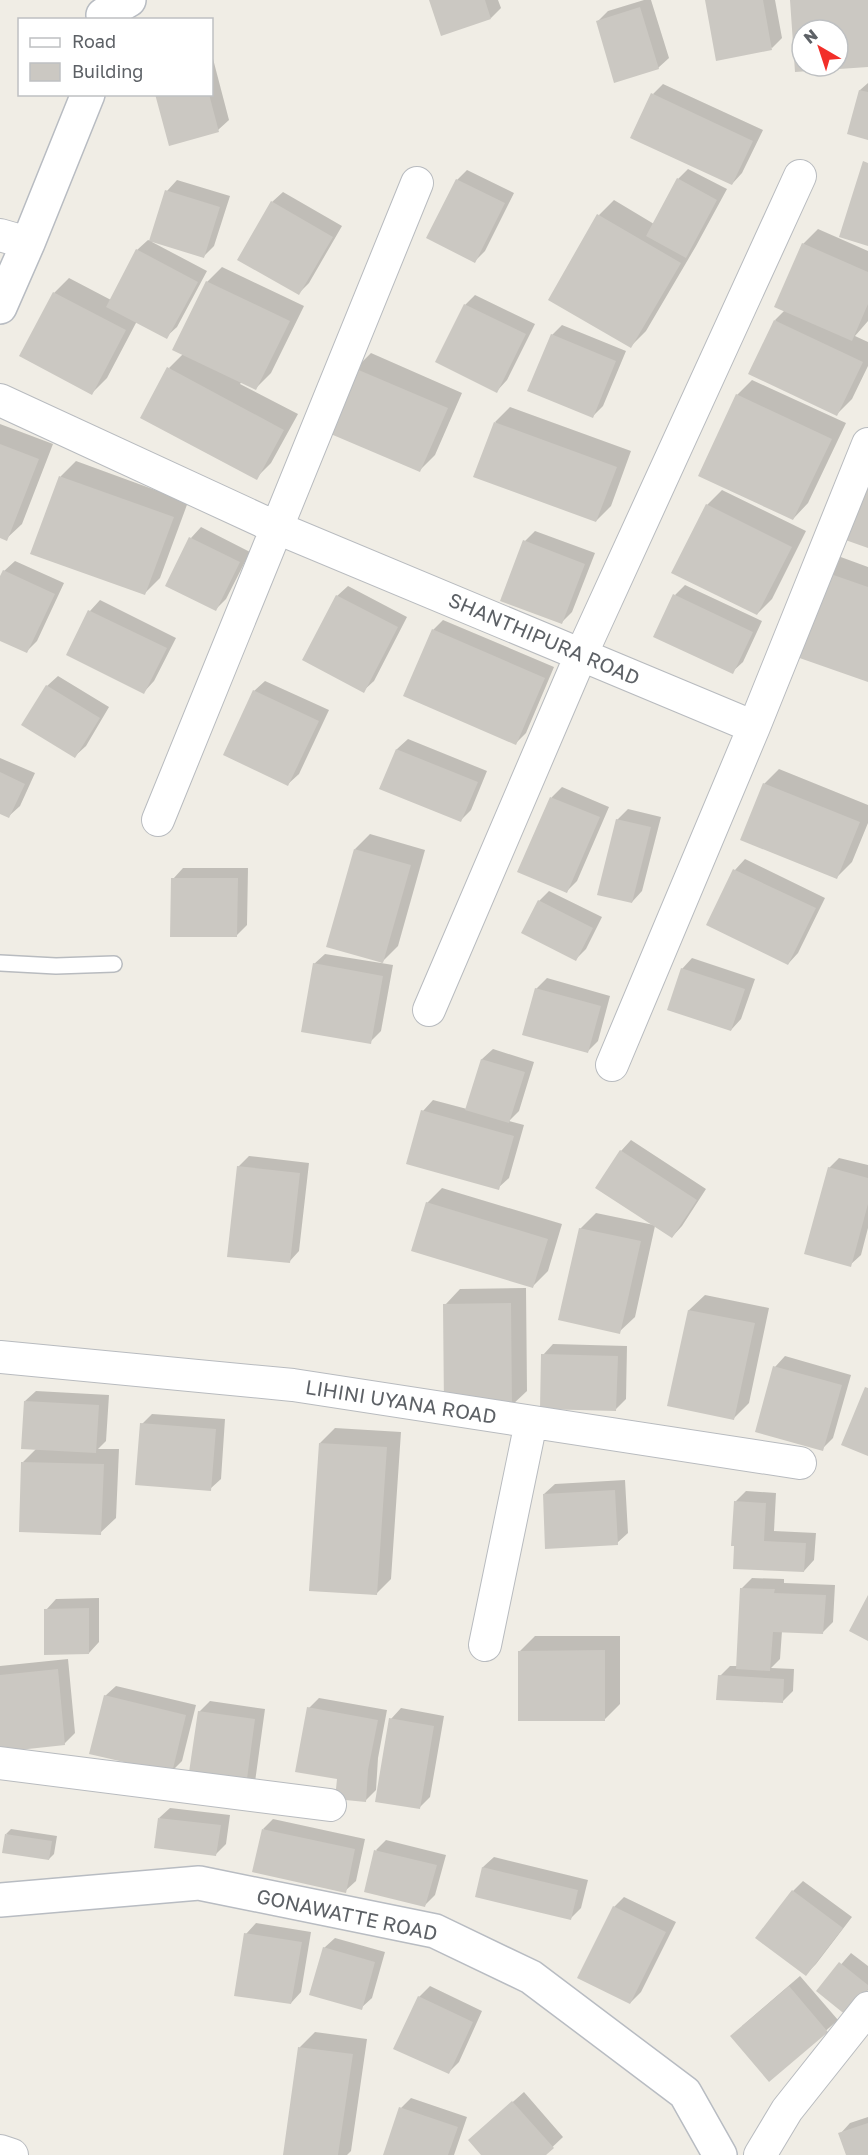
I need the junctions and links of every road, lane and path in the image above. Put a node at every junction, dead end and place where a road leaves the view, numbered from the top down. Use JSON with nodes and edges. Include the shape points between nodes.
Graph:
{"nodes":[{"id":1,"x":87,"y":96,"type":"edge"},
{"id":2,"x":800,"y":177,"type":"dead end"},
{"id":3,"x":417,"y":183,"type":"dead end"},
{"id":4,"x":14,"y":239,"type":"edge"},
{"id":5,"x":0,"y":307,"type":"edge"},
{"id":6,"x":0,"y":400,"type":"edge"},
{"id":7,"x":868,"y":444,"type":"edge"},
{"id":8,"x":275,"y":527,"type":"junction"},
{"id":9,"x":581,"y":655,"type":"junction"},
{"id":10,"x":754,"y":727,"type":"junction"},
{"id":11,"x":158,"y":820,"type":"dead end"},
{"id":12,"x":0,"y":963,"type":"edge"},
{"id":13,"x":114,"y":964,"type":"dead end"},
{"id":14,"x":429,"y":1010,"type":"dead end"},
{"id":15,"x":612,"y":1065,"type":"dead end"},
{"id":16,"x":0,"y":1357,"type":"edge"},
{"id":17,"x":531,"y":1422,"type":"junction"},
{"id":18,"x":800,"y":1463,"type":"dead end"},
{"id":19,"x":485,"y":1645,"type":"dead end"},
{"id":20,"x":0,"y":1763,"type":"edge"},
{"id":21,"x":330,"y":1805,"type":"dead end"},
{"id":22,"x":0,"y":1900,"type":"edge"},
{"id":23,"x":868,"y":2008,"type":"edge"},
{"id":24,"x":0,"y":2151,"type":"edge"},
{"id":25,"x":12,"y":2155,"type":"edge"},
{"id":26,"x":720,"y":2155,"type":"edge"},
{"id":27,"x":759,"y":2155,"type":"edge"}],
"edges":[{"from":1,"to":4,"type":"street"},
{"from":2,"to":9,"type":"street"},
{"from":3,"to":8,"type":"street"},
{"from":4,"to":5,"type":"street"},
{"from":6,"to":8,"type":"street","name":"SHANTHIPURA ROAD"},
{"from":7,"to":10,"type":"street"},
{"from":8,"to":9,"type":"street","name":"SHANTHIPURA ROAD"},
{"from":8,"to":11,"type":"street"},
{"from":9,"to":10,"type":"street","name":"SHANTHIPURA ROAD"},
{"from":9,"to":14,"type":"street"},
{"from":10,"to":15,"type":"street"},
{"from":12,"to":13,"type":"lane"},
{"from":16,"to":17,"type":"street","name":"LIHINI UYANA ROAD","via":[[293,1385]]},
{"from":17,"to":18,"type":"street","name":"LIHINI UYANA ROAD"},
{"from":17,"to":19,"type":"street"},
{"from":20,"to":21,"type":"street"},
{"from":22,"to":26,"type":"street","name":"GONAWATTE ROAD","via":[[199,1883],[435,1931],[531,1977],[685,2093]]},
{"from":23,"to":27,"type":"street","via":[[787,2110]]},
{"from":24,"to":25,"type":"street"}]}
